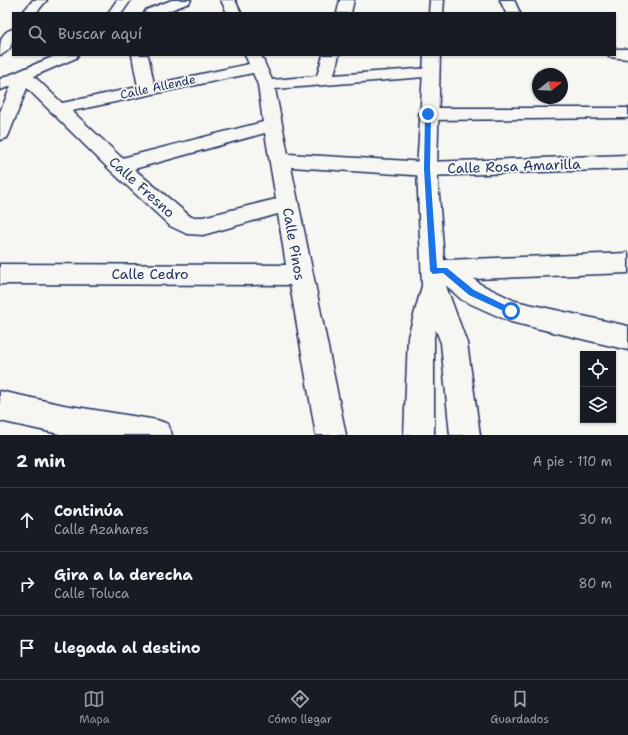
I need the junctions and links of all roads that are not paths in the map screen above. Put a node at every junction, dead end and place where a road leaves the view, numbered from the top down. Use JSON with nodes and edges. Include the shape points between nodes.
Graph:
{"nodes":[{"id":1,"x":40,"y":0,"type":"edge"},
{"id":2,"x":124,"y":0,"type":"edge"},
{"id":3,"x":184,"y":0,"type":"edge"},
{"id":4,"x":228,"y":0,"type":"edge"},
{"id":5,"x":347,"y":0,"type":"edge"},
{"id":6,"x":437,"y":0,"type":"edge"},
{"id":7,"x":507,"y":0,"type":"edge"},
{"id":8,"x":30,"y":12,"type":"edge"},
{"id":9,"x":116,"y":12,"type":"edge"},
{"id":10,"x":154,"y":12,"type":"edge"},
{"id":11,"x":234,"y":12,"type":"edge"},
{"id":12,"x":344,"y":12,"type":"edge"},
{"id":13,"x":436,"y":12,"type":"edge"},
{"id":14,"x":513,"y":12,"type":"edge"},
{"id":15,"x":12,"y":34,"type":"edge"},
{"id":16,"x":0,"y":50,"type":"edge"},
{"id":17,"x":616,"y":54,"type":"edge"},
{"id":18,"x":628,"y":54,"type":"edge"},
{"id":19,"x":68,"y":56,"type":"edge"},
{"id":20,"x":140,"y":56,"type":"edge"},
{"id":21,"x":331,"y":56,"type":"edge"},
{"id":22,"x":431,"y":64,"type":"edge"},
{"id":23,"x":259,"y":69,"type":"edge"},
{"id":24,"x":24,"y":76,"type":"junction"},
{"id":25,"x":324,"y":80,"type":"junction"},
{"id":26,"x":0,"y":85,"type":"edge"},
{"id":27,"x":147,"y":89,"type":"junction"},
{"id":28,"x":58,"y":109,"type":"junction"},
{"id":29,"x":628,"y":113,"type":"edge"},
{"id":30,"x":428,"y":114,"type":"junction"},
{"id":31,"x":273,"y":125,"type":"junction"},
{"id":32,"x":0,"y":134,"type":"edge"},
{"id":33,"x":280,"y":160,"type":"junction"},
{"id":34,"x":628,"y":162,"type":"edge"},
{"id":35,"x":118,"y":166,"type":"junction"},
{"id":36,"x":427,"y":169,"type":"junction"},
{"id":37,"x":287,"y":204,"type":"junction"},
{"id":38,"x":628,"y":263,"type":"edge"},
{"id":39,"x":0,"y":274,"type":"edge"},
{"id":40,"x":300,"y":275,"type":"junction"},
{"id":41,"x":438,"y":276,"type":"junction"},
{"id":42,"x":628,"y":338,"type":"edge"},
{"id":43,"x":0,"y":406,"type":"edge"},
{"id":44,"x":64,"y":427,"type":"edge"},
{"id":45,"x":158,"y":435,"type":"edge"},
{"id":46,"x":331,"y":435,"type":"edge"},
{"id":47,"x":419,"y":435,"type":"edge"},
{"id":48,"x":465,"y":435,"type":"edge"}],
"edges":[{"from":1,"to":8,"type":"street"},
{"from":2,"to":9,"type":"street"},
{"from":3,"to":10,"type":"street"},
{"from":4,"to":11,"type":"street"},
{"from":5,"to":12,"type":"street"},
{"from":6,"to":13,"type":"street"},
{"from":7,"to":14,"type":"street"},
{"from":15,"to":16,"type":"street"},
{"from":17,"to":18,"type":"street"},
{"from":19,"to":24,"type":"street"},
{"from":20,"to":27,"type":"street"},
{"from":21,"to":25,"type":"street"},
{"from":22,"to":25,"type":"street"},
{"from":22,"to":30,"type":"street"},
{"from":23,"to":25,"type":"street"},
{"from":23,"to":27,"type":"street","name":"Calle Allende"},
{"from":23,"to":31,"type":"street","name":"Calle Pinos"},
{"from":24,"to":26,"type":"street"},
{"from":24,"to":28,"type":"street","name":"Calle Fresno"},
{"from":24,"to":32,"type":"street"},
{"from":27,"to":28,"type":"street","name":"Calle Allende"},
{"from":28,"to":35,"type":"street","name":"Calle Fresno"},
{"from":29,"to":30,"type":"street"},
{"from":30,"to":36,"type":"street"},
{"from":31,"to":33,"type":"street","name":"Calle Pinos"},
{"from":31,"to":35,"type":"street"},
{"from":33,"to":36,"type":"street","name":"Calle Rosa Amarilla"},
{"from":33,"to":37,"type":"street","name":"Calle Pinos"},
{"from":34,"to":36,"type":"street","name":"Calle Rosa Amarilla"},
{"from":35,"to":37,"type":"street","name":"Calle Fresno","via":[[178,220],[187,225],[203,226]]},
{"from":36,"to":41,"type":"street"},
{"from":37,"to":40,"type":"street","name":"Calle Pinos"},
{"from":38,"to":41,"type":"street"},
{"from":39,"to":40,"type":"street","name":"Calle Cedro"},
{"from":40,"to":46,"type":"street","name":"Calle Pinos"},
{"from":41,"to":42,"type":"street","via":[[511,311]]},
{"from":41,"to":47,"type":"street","via":[[421,336]]},
{"from":41,"to":48,"type":"street","via":[[454,343]]},
{"from":43,"to":44,"type":"street"},
{"from":44,"to":45,"type":"street"}]}
